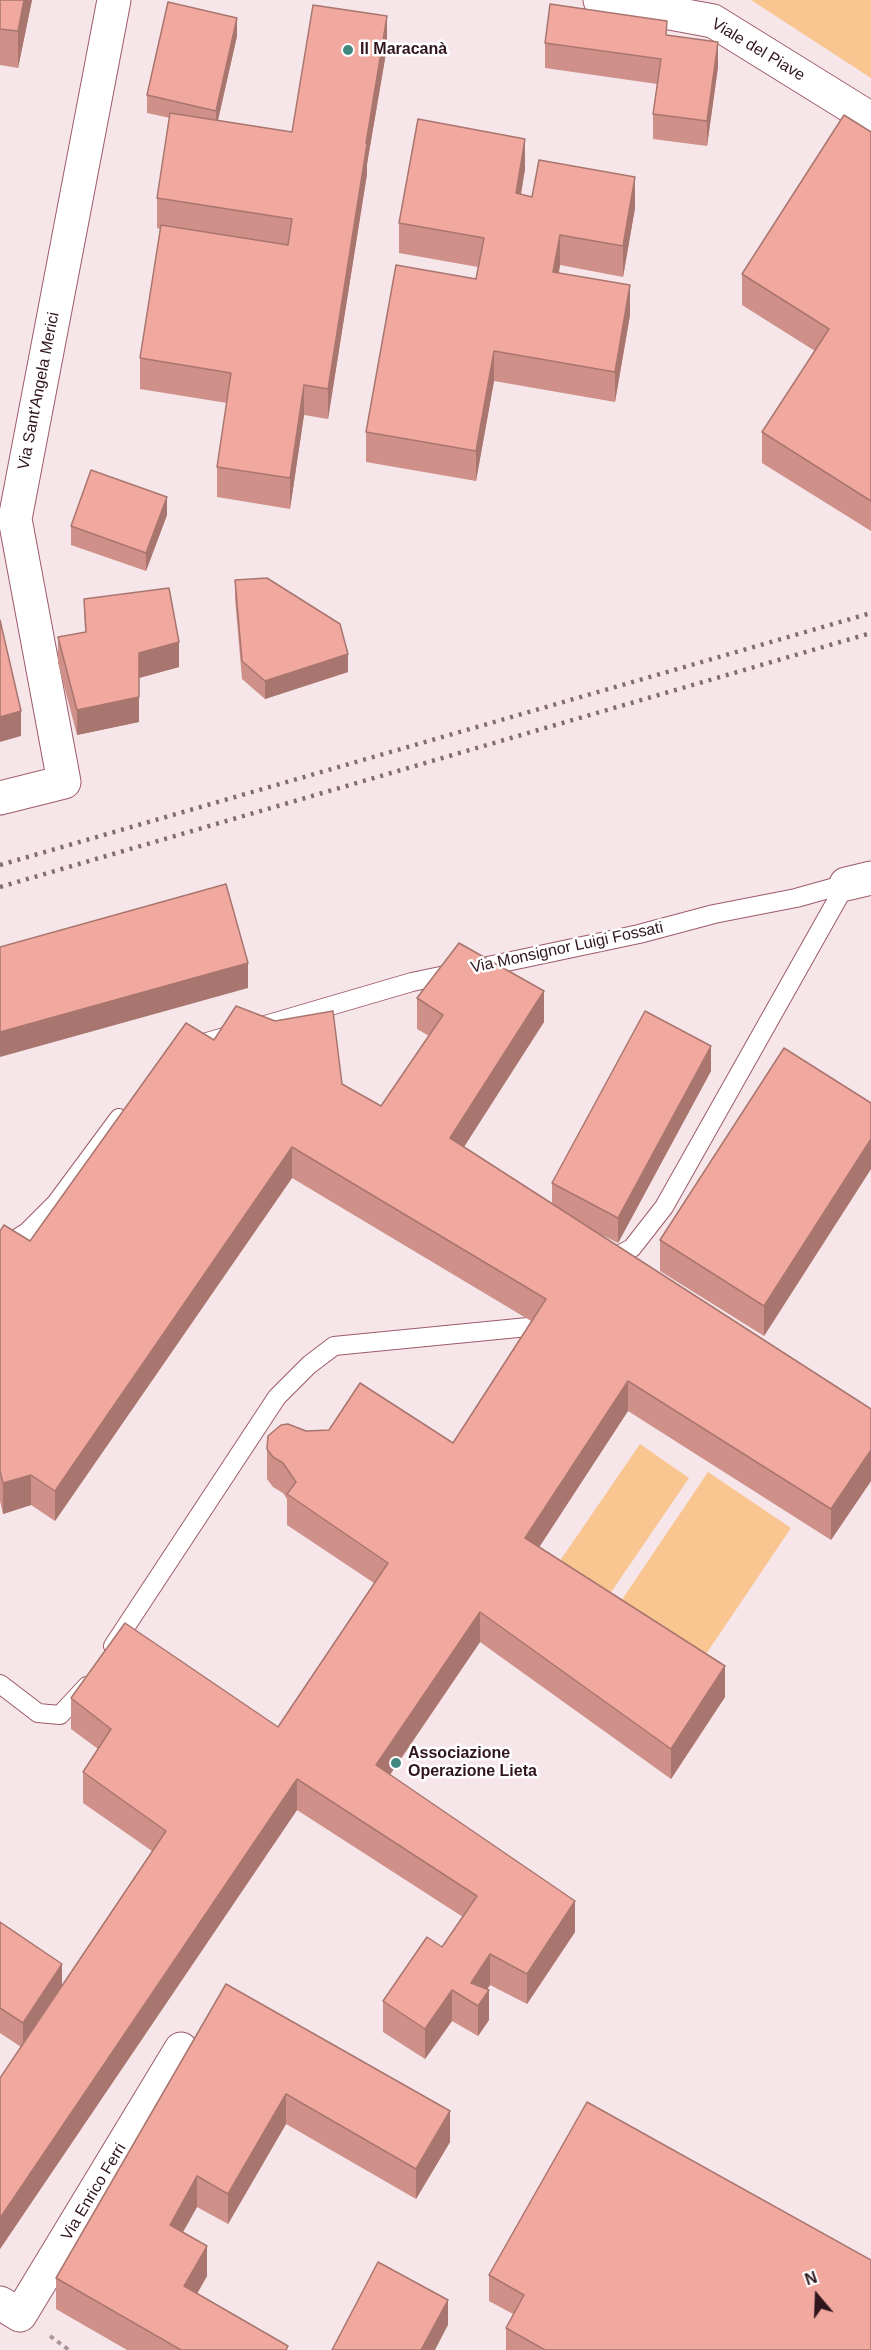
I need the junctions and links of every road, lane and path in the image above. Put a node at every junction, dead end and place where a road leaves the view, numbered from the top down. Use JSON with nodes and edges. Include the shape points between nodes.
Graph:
{"nodes":[{"id":1,"x":114,"y":0,"type":"edge"},
{"id":2,"x":600,"y":0,"type":"edge"},
{"id":3,"x":871,"y":119,"type":"edge"},
{"id":4,"x":7,"y":518,"type":"edge"},
{"id":5,"x":0,"y":798,"type":"edge"},
{"id":6,"x":858,"y":881,"type":"edge"},
{"id":7,"x":176,"y":1053,"type":"edge"},
{"id":8,"x":132,"y":1099,"type":"edge"},
{"id":9,"x":0,"y":1250,"type":"edge"},
{"id":10,"x":594,"y":1262,"type":"edge"},
{"id":11,"x":538,"y":1326,"type":"edge"},
{"id":12,"x":0,"y":1684,"type":"edge"},
{"id":13,"x":181,"y":2049,"type":"dead end"},
{"id":14,"x":0,"y":2302,"type":"edge"}],
"edges":[{"from":1,"to":4,"type":"street","name":"Via Sant'Angela Merici"},
{"from":2,"to":3,"type":"street","name":"Viale del Piave","via":[[713,21]]},
{"from":4,"to":5,"type":"street","name":"Via Sant'Angela Merici","via":[[64,782]]},
{"from":6,"to":7,"type":"lane","name":"Via Monsignor Luigi Fossati","via":[[639,934],[412,982]]},
{"from":6,"to":10,"type":"lane","via":[[664,1207],[632,1248]]},
{"from":8,"to":9,"type":"lane","via":[[56,1203],[27,1232]]},
{"from":11,"to":12,"type":"lane","via":[[334,1346],[278,1397],[83,1692],[60,1715],[38,1713]]},
{"from":13,"to":14,"type":"street","name":"Via Enrico Ferri","via":[[20,2315]]}]}
